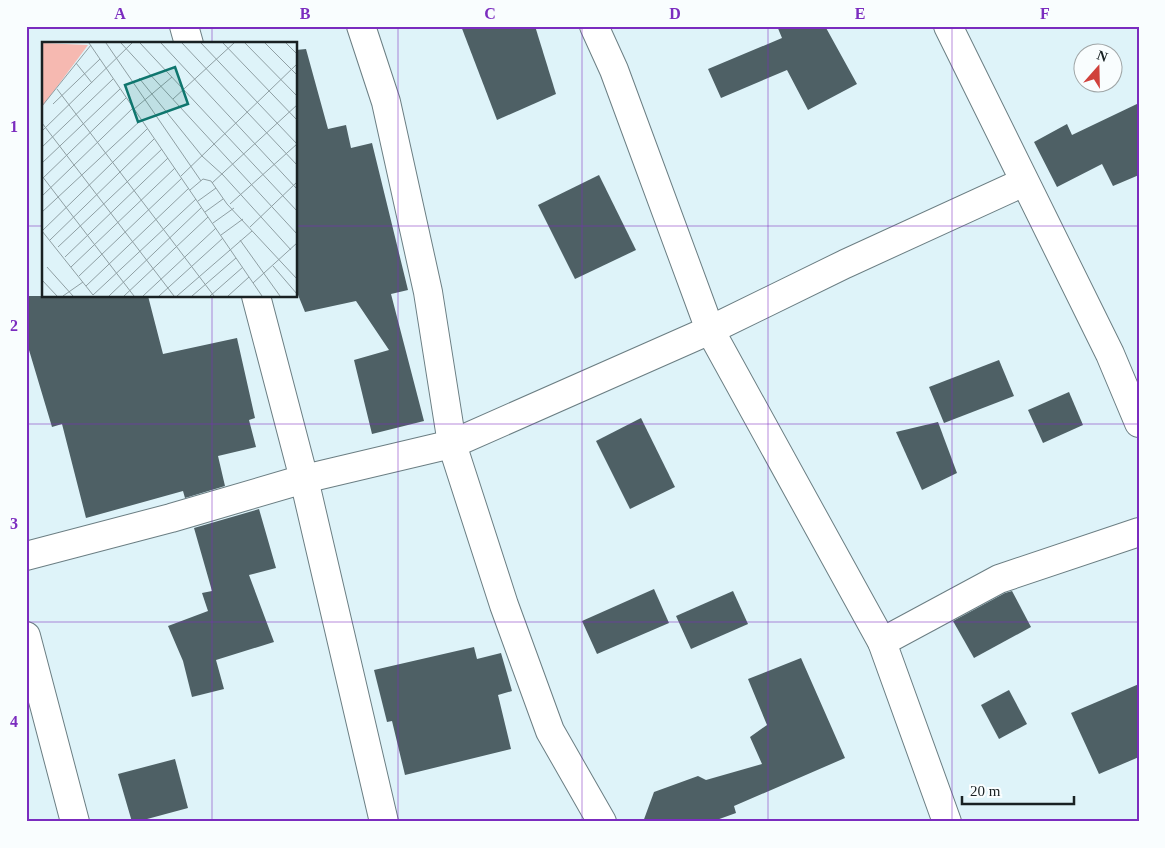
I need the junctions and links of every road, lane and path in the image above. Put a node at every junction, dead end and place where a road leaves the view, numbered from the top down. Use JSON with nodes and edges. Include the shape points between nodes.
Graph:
{"nodes":[{"id":1,"x":184,"y":26,"type":"edge"},
{"id":2,"x":360,"y":26,"type":"edge"},
{"id":3,"x":594,"y":26,"type":"edge"},
{"id":4,"x":948,"y":26,"type":"edge"},
{"id":5,"x":188,"y":42,"type":"edge"},
{"id":6,"x":1024,"y":182,"type":"junction"},
{"id":7,"x":257,"y":298,"type":"edge"},
{"id":8,"x":710,"y":330,"type":"junction"},
{"id":9,"x":1139,"y":423,"type":"edge"},
{"id":10,"x":452,"y":444,"type":"junction"},
{"id":11,"x":304,"y":479,"type":"junction"},
{"id":12,"x":1139,"y":532,"type":"edge"},
{"id":13,"x":26,"y":556,"type":"edge"},
{"id":14,"x":26,"y":636,"type":"edge"},
{"id":15,"x":882,"y":642,"type":"junction"},
{"id":16,"x":75,"y":822,"type":"edge"},
{"id":17,"x":384,"y":822,"type":"edge"},
{"id":18,"x":602,"y":822,"type":"edge"},
{"id":19,"x":947,"y":822,"type":"edge"}],
"edges":[{"from":1,"to":5,"type":"street"},
{"from":2,"to":10,"type":"street","via":[[386,102],[428,292]]},
{"from":3,"to":8,"type":"street","via":[[614,70]]},
{"from":4,"to":6,"type":"street"},
{"from":6,"to":8,"type":"street"},
{"from":6,"to":9,"type":"street","via":[[1110,354]]},
{"from":7,"to":11,"type":"street"},
{"from":8,"to":10,"type":"street"},
{"from":8,"to":15,"type":"street"},
{"from":10,"to":11,"type":"street"},
{"from":10,"to":18,"type":"street","via":[[504,605],[550,731]]},
{"from":11,"to":13,"type":"street"},
{"from":11,"to":17,"type":"street"},
{"from":12,"to":15,"type":"street","via":[[999,579]]},
{"from":14,"to":16,"type":"street"},
{"from":15,"to":19,"type":"street"}]}
